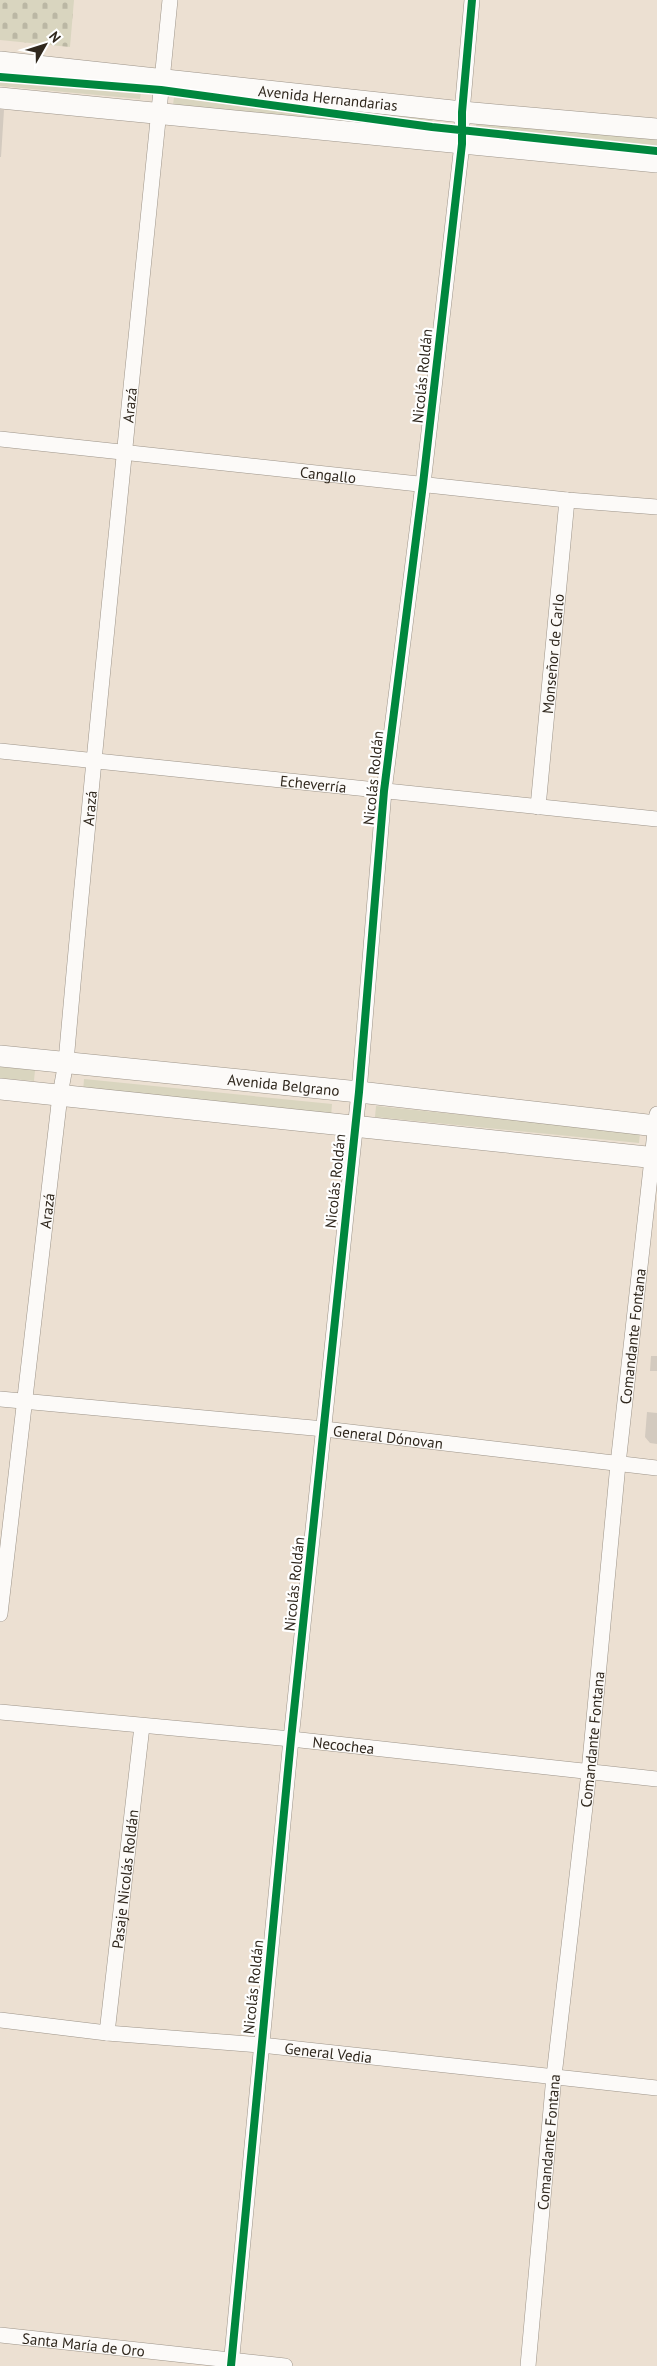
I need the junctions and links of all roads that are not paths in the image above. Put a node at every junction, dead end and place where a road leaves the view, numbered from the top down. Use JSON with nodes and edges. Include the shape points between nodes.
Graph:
{"nodes":[{"id":1,"x":170,"y":0,"type":"edge"},
{"id":2,"x":472,"y":0,"type":"edge"},
{"id":3,"x":0,"y":62,"type":"edge"},
{"id":4,"x":162,"y":79,"type":"junction"},
{"id":5,"x":0,"y":98,"type":"edge"},
{"id":6,"x":462,"y":112,"type":"junction"},
{"id":7,"x":160,"y":114,"type":"junction"},
{"id":8,"x":657,"y":129,"type":"edge"},
{"id":9,"x":462,"y":144,"type":"junction"},
{"id":10,"x":657,"y":162,"type":"edge"},
{"id":11,"x":0,"y":439,"type":"edge"},
{"id":12,"x":124,"y":452,"type":"junction"},
{"id":13,"x":423,"y":484,"type":"junction"},
{"id":14,"x":567,"y":500,"type":"junction"},
{"id":15,"x":657,"y":507,"type":"edge"},
{"id":16,"x":0,"y":751,"type":"edge"},
{"id":17,"x":92,"y":761,"type":"junction"},
{"id":18,"x":384,"y":791,"type":"junction"},
{"id":19,"x":538,"y":807,"type":"junction"},
{"id":20,"x":657,"y":820,"type":"edge"},
{"id":21,"x":0,"y":1056,"type":"edge"},
{"id":22,"x":66,"y":1062,"type":"junction"},
{"id":23,"x":0,"y":1089,"type":"edge"},
{"id":24,"x":359,"y":1092,"type":"junction"},
{"id":25,"x":60,"y":1095,"type":"junction"},
{"id":26,"x":657,"y":1122,"type":"edge"},
{"id":27,"x":354,"y":1125,"type":"junction"},
{"id":28,"x":654,"y":1158,"type":"edge"},
{"id":29,"x":0,"y":1399,"type":"edge"},
{"id":30,"x":26,"y":1402,"type":"junction"},
{"id":31,"x":324,"y":1429,"type":"junction"},
{"id":32,"x":618,"y":1464,"type":"junction"},
{"id":33,"x":657,"y":1468,"type":"edge"},
{"id":34,"x":0,"y":1614,"type":"edge"},
{"id":35,"x":0,"y":1712,"type":"edge"},
{"id":36,"x":142,"y":1726,"type":"junction"},
{"id":37,"x":291,"y":1738,"type":"junction"},
{"id":38,"x":589,"y":1772,"type":"junction"},
{"id":39,"x":657,"y":1779,"type":"edge"},
{"id":40,"x":0,"y":2020,"type":"edge"},
{"id":41,"x":107,"y":2033,"type":"junction"},
{"id":42,"x":260,"y":2045,"type":"junction"},
{"id":43,"x":554,"y":2076,"type":"junction"},
{"id":44,"x":657,"y":2088,"type":"edge"},
{"id":45,"x":0,"y":2335,"type":"edge"},
{"id":46,"x":231,"y":2363,"type":"edge"},
{"id":47,"x":285,"y":2366,"type":"edge"},
{"id":48,"x":528,"y":2366,"type":"edge"}],
"edges":[{"from":1,"to":4,"type":"street","name":"Arazá"},
{"from":2,"to":6,"type":"street","name":"Nicolás Roldán"},
{"from":3,"to":4,"type":"main road","name":"Avenida Hernandarias"},
{"from":4,"to":6,"type":"main road","name":"Avenida Hernandarias"},
{"from":4,"to":7,"type":"street","name":"Arazá"},
{"from":5,"to":7,"type":"main road"},
{"from":6,"to":8,"type":"main road","name":"Avenida Hernandarias"},
{"from":6,"to":9,"type":"street","name":"Nicolás Roldán"},
{"from":7,"to":9,"type":"main road"},
{"from":7,"to":12,"type":"street","name":"Arazá"},
{"from":9,"to":10,"type":"main road"},
{"from":9,"to":13,"type":"street","name":"Nicolás Roldán"},
{"from":11,"to":12,"type":"street","name":"Cangallo"},
{"from":12,"to":13,"type":"street","name":"Cangallo"},
{"from":12,"to":17,"type":"street","name":"Arazá"},
{"from":13,"to":14,"type":"street","name":"Cangallo"},
{"from":13,"to":18,"type":"street","name":"Nicolás Roldán"},
{"from":14,"to":15,"type":"street","name":"Cangallo"},
{"from":14,"to":19,"type":"street","name":"Monseñor de Carlo"},
{"from":16,"to":17,"type":"street","name":"Echeverría"},
{"from":17,"to":18,"type":"street","name":"Echeverría"},
{"from":17,"to":22,"type":"street","name":"Arazá"},
{"from":18,"to":19,"type":"street","name":"Echeverría"},
{"from":18,"to":24,"type":"street","name":"Nicolás Roldán"},
{"from":19,"to":20,"type":"street","name":"Echeverría"},
{"from":21,"to":22,"type":"main road","name":"Avenida Belgrano"},
{"from":22,"to":24,"type":"main road","name":"Avenida Belgrano"},
{"from":22,"to":25,"type":"street","name":"Arazá"},
{"from":23,"to":25,"type":"main road"},
{"from":24,"to":26,"type":"main road","name":"Avenida Belgrano"},
{"from":24,"to":27,"type":"street","name":"Nicolás Roldán"},
{"from":25,"to":27,"type":"main road"},
{"from":25,"to":30,"type":"street","name":"Arazá"},
{"from":26,"to":28,"type":"street","name":"Comandante Fontana"},
{"from":27,"to":28,"type":"main road"},
{"from":27,"to":31,"type":"street","name":"Nicolás Roldán"},
{"from":28,"to":32,"type":"street","name":"Comandante Fontana"},
{"from":29,"to":30,"type":"street","name":"General Dónovan"},
{"from":30,"to":31,"type":"street","name":"General Dónovan"},
{"from":30,"to":34,"type":"street","name":"Arazá"},
{"from":31,"to":32,"type":"street","name":"General Dónovan"},
{"from":31,"to":37,"type":"street","name":"Nicolás Roldán"},
{"from":32,"to":33,"type":"street","name":"General Dónovan"},
{"from":32,"to":38,"type":"street","name":"Comandante Fontana"},
{"from":35,"to":36,"type":"street","name":"Necochea"},
{"from":36,"to":37,"type":"street","name":"Necochea"},
{"from":36,"to":41,"type":"street","name":"Pasaje Nicolás Roldán"},
{"from":37,"to":38,"type":"street","name":"Necochea"},
{"from":37,"to":42,"type":"street","name":"Nicolás Roldán"},
{"from":38,"to":39,"type":"street","name":"Necochea"},
{"from":38,"to":43,"type":"street","name":"Comandante Fontana"},
{"from":40,"to":41,"type":"street","name":"General Vedia"},
{"from":41,"to":42,"type":"street","name":"General Vedia"},
{"from":42,"to":43,"type":"street","name":"General Vedia"},
{"from":42,"to":46,"type":"street","name":"Nicolás Roldán"},
{"from":43,"to":44,"type":"street","name":"General Vedia"},
{"from":43,"to":48,"type":"street","name":"Comandante Fontana"},
{"from":45,"to":46,"type":"street","name":"Santa María de Oro"},
{"from":46,"to":47,"type":"street","name":"Santa María de Oro"}]}
